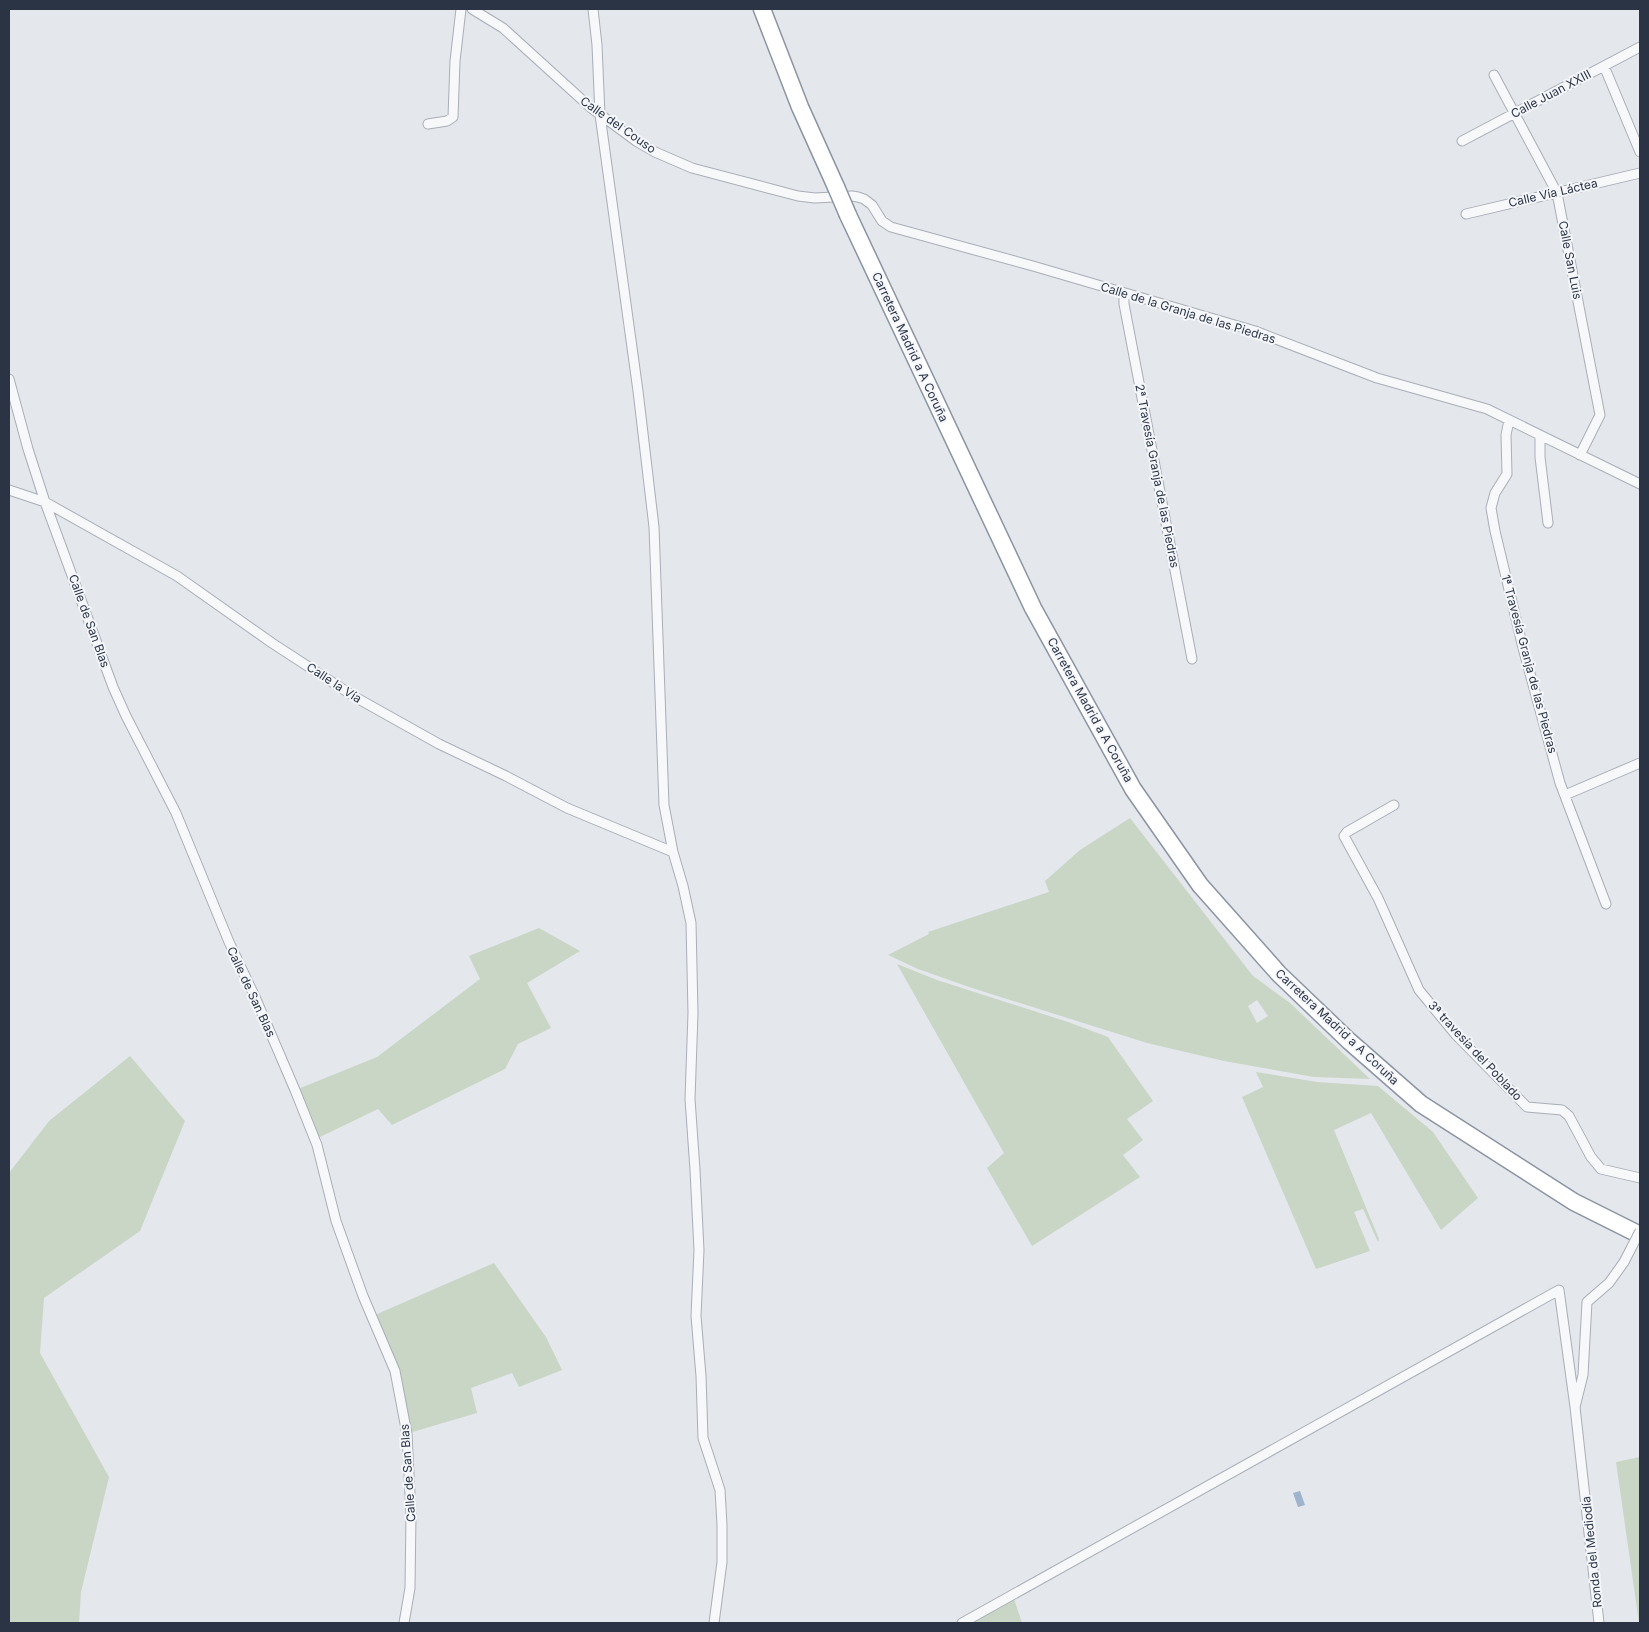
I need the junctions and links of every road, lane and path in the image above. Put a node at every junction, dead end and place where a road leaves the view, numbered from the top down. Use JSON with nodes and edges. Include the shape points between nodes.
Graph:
{"nodes":[{"id":1,"x":461,"y":9,"type":"edge"},
{"id":2,"x":472,"y":9,"type":"edge"},
{"id":3,"x":593,"y":9,"type":"edge"},
{"id":4,"x":762,"y":9,"type":"edge"},
{"id":5,"x":1640,"y":47,"type":"edge"},
{"id":6,"x":1604,"y":66,"type":"junction"},
{"id":7,"x":1494,"y":75,"type":"dead end"},
{"id":8,"x":1514,"y":113,"type":"junction"},
{"id":9,"x":600,"y":115,"type":"junction"},
{"id":10,"x":428,"y":124,"type":"dead end"},
{"id":11,"x":1462,"y":141,"type":"dead end"},
{"id":12,"x":1640,"y":152,"type":"edge"},
{"id":13,"x":1640,"y":172,"type":"edge"},
{"id":14,"x":1557,"y":193,"type":"junction"},
{"id":15,"x":849,"y":196,"type":"joint"},
{"id":16,"x":1466,"y":214,"type":"dead end"},
{"id":17,"x":1124,"y":293,"type":"junction"},
{"id":18,"x":9,"y":379,"type":"edge"},
{"id":19,"x":1509,"y":420,"type":"junction"},
{"id":20,"x":1540,"y":436,"type":"junction"},
{"id":21,"x":1580,"y":455,"type":"junction"},
{"id":22,"x":1640,"y":484,"type":"edge"},
{"id":23,"x":9,"y":490,"type":"edge"},
{"id":24,"x":45,"y":502,"type":"junction"},
{"id":25,"x":1548,"y":522,"type":"dead end"},
{"id":26,"x":1192,"y":659,"type":"dead end"},
{"id":27,"x":1640,"y":763,"type":"edge"},
{"id":28,"x":1565,"y":795,"type":"junction"},
{"id":29,"x":1394,"y":805,"type":"dead end"},
{"id":30,"x":673,"y":852,"type":"junction"},
{"id":31,"x":1606,"y":904,"type":"dead end"},
{"id":32,"x":1640,"y":1178,"type":"edge"},
{"id":33,"x":1640,"y":1231,"type":"edge"},
{"id":34,"x":1640,"y":1235,"type":"edge"},
{"id":35,"x":1575,"y":1407,"type":"junction"},
{"id":36,"x":404,"y":1623,"type":"edge"},
{"id":37,"x":714,"y":1623,"type":"edge"},
{"id":38,"x":962,"y":1623,"type":"edge"},
{"id":39,"x":1599,"y":1623,"type":"edge"}],
"edges":[{"from":1,"to":10,"type":"street","via":[[453,117]]},
{"from":2,"to":9,"type":"street","name":"Calle del Couso","via":[[503,28]]},
{"from":3,"to":9,"type":"street"},
{"from":4,"to":34,"type":"highway","name":"Carretera Madrid a A Coruña","bridge":true,"via":[[800,107],[848,215],[1033,608],[1133,788],[1200,885],[1286,981],[1348,1042],[1421,1104],[1574,1202]]},
{"from":5,"to":6,"type":"street","name":"Calle Juan XXIII"},
{"from":6,"to":8,"type":"street","name":"Calle Juan XXIII"},
{"from":6,"to":12,"type":"street"},
{"from":7,"to":8,"type":"street","name":"Calle San Luis"},
{"from":8,"to":11,"type":"street","name":"Calle Juan XXIII"},
{"from":8,"to":14,"type":"street","name":"Calle San Luis"},
{"from":9,"to":15,"type":"street","name":"Calle del Couso","via":[[651,150],[692,168],[807,197]]},
{"from":9,"to":30,"type":"street","via":[[654,527],[664,805]]},
{"from":13,"to":14,"type":"street","name":"Calle Vía Láctea"},
{"from":14,"to":16,"type":"street","name":"Calle Vía Láctea"},
{"from":14,"to":21,"type":"street","name":"Calle San Luis","via":[[1600,415]]},
{"from":15,"to":17,"type":"street","name":"Calle de la Granja de las Piedras","via":[[864,199],[891,227]]},
{"from":17,"to":19,"type":"street","name":"Calle de la Granja de las Piedras","via":[[1255,331],[1377,378],[1487,409]]},
{"from":17,"to":26,"type":"street","name":"2ª Travesía Granja de las Piedras"},
{"from":18,"to":24,"type":"street","name":"Calle de San Blas"},
{"from":19,"to":20,"type":"street","name":"Calle de la Granja de las Piedras"},
{"from":19,"to":28,"type":"street","name":"1ª Travesía Granja de las Piedras","via":[[1507,474],[1495,493],[1491,513],[1523,648]]},
{"from":20,"to":21,"type":"street","name":"Calle de la Granja de las Piedras"},
{"from":20,"to":25,"type":"street"},
{"from":21,"to":22,"type":"street","name":"Calle de la Granja de las Piedras"},
{"from":23,"to":24,"type":"street","name":"Calle la Vía"},
{"from":24,"to":30,"type":"street","name":"Calle la Vía","via":[[177,576],[355,697],[430,739],[567,808]]},
{"from":24,"to":36,"type":"street","name":"Calle de San Blas","via":[[113,687],[176,813],[309,1123],[336,1221],[395,1371],[407,1434],[411,1514],[410,1588]]},
{"from":27,"to":28,"type":"street"},
{"from":28,"to":31,"type":"street","name":"1ª Travesía Granja de las Piedras"},
{"from":29,"to":32,"type":"street","name":"3ª travesía del Poblado","via":[[1344,836],[1378,898],[1419,990],[1456,1035],[1527,1107],[1562,1110],[1569,1116],[1590,1157],[1601,1169]]},
{"from":30,"to":37,"type":"street","via":[[691,923],[690,1099],[699,1250],[696,1316],[703,1438],[720,1490],[722,1525],[722,1562]]},
{"from":33,"to":35,"type":"street","bridge":true,"via":[[1609,1283],[1587,1302],[1583,1375]]},
{"from":35,"to":38,"type":"street","name":"Ronda del Mediodía","via":[[1559,1290]]},
{"from":35,"to":39,"type":"street","name":"Ronda del Mediodía"}]}
